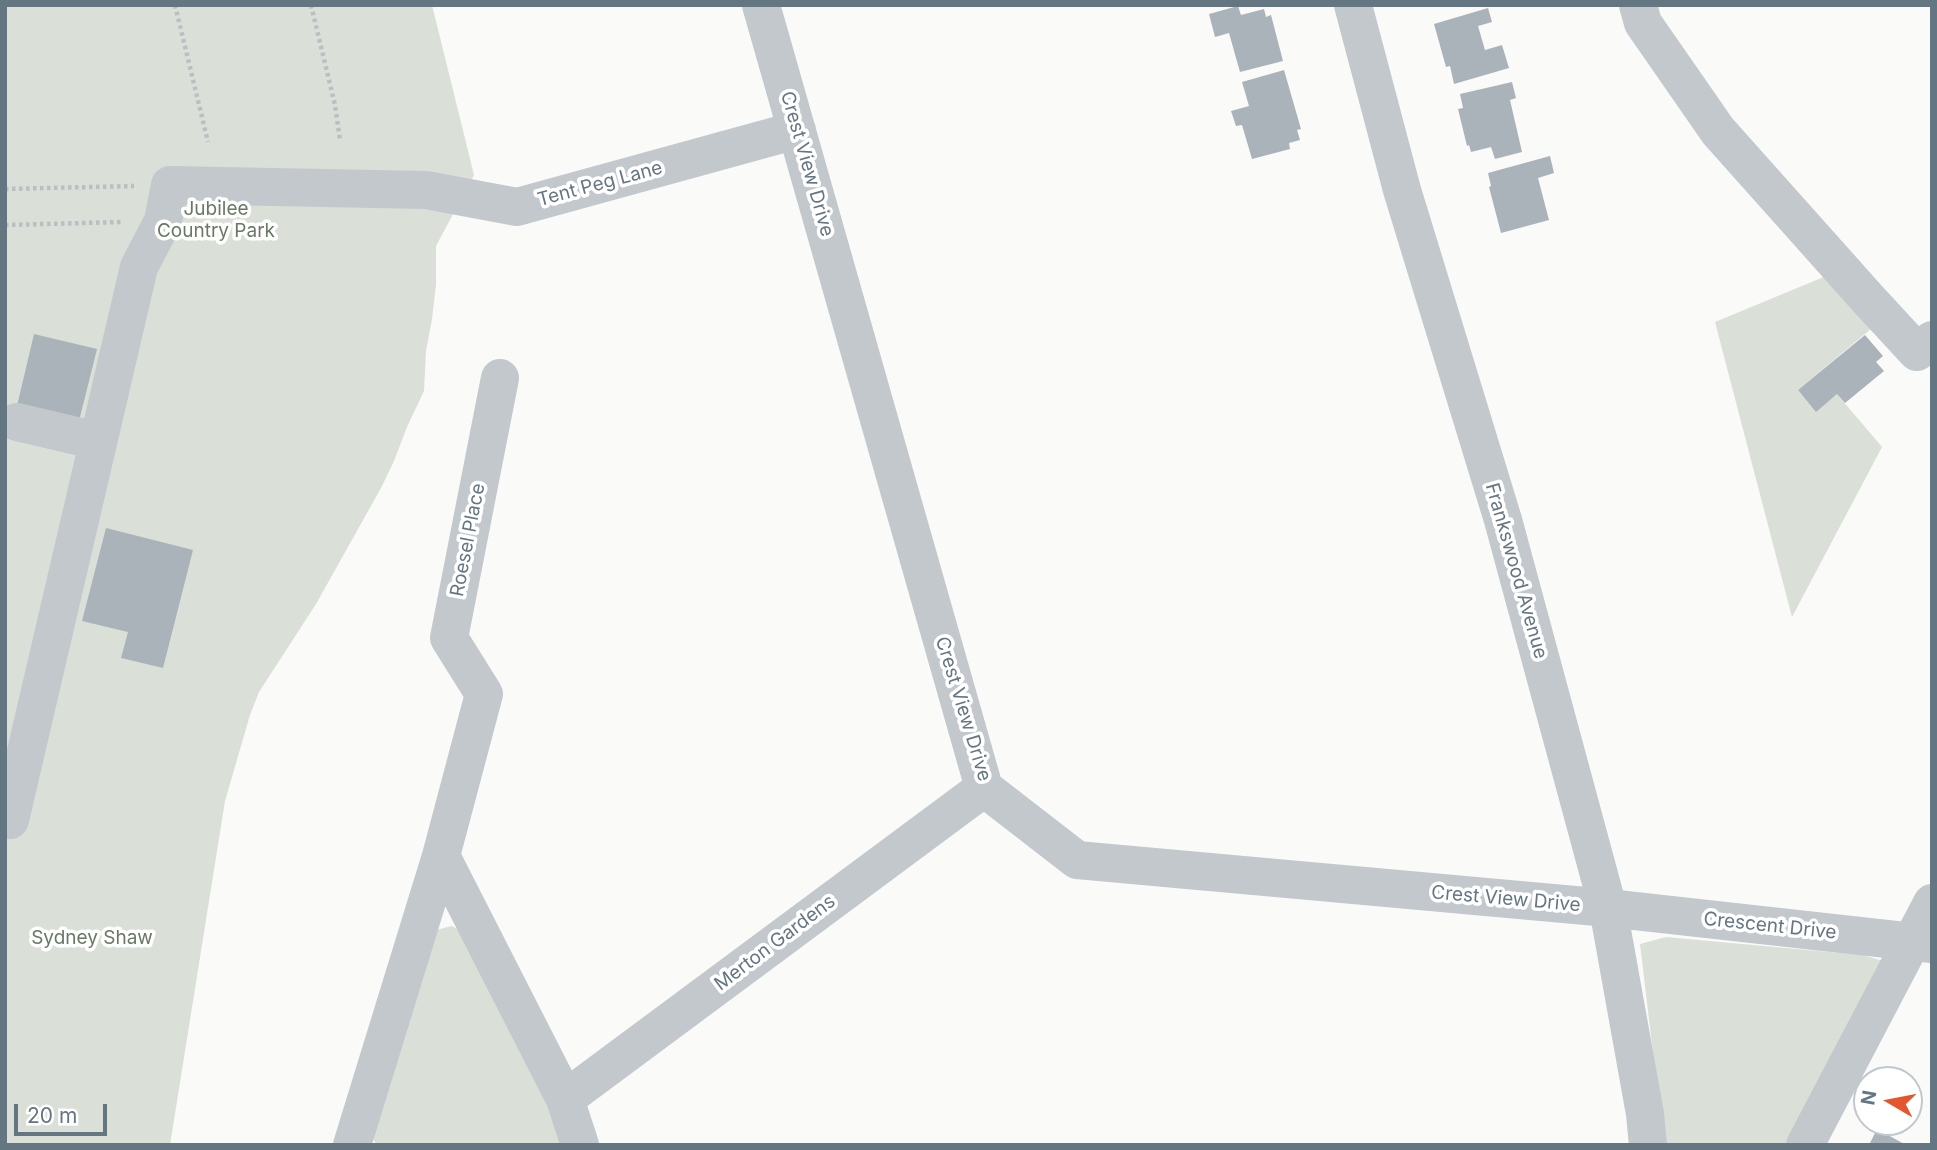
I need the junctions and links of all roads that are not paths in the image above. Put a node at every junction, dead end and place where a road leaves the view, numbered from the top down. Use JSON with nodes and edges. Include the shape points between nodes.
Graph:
{"nodes":[{"id":1,"x":761,"y":5,"type":"edge"},
{"id":2,"x":1353,"y":5,"type":"edge"},
{"id":3,"x":1638,"y":5,"type":"edge"},
{"id":4,"x":797,"y":130,"type":"junction"},
{"id":5,"x":1932,"y":340,"type":"edge"},
{"id":6,"x":500,"y":378,"type":"dead end"},
{"id":7,"x":17,"y":422,"type":"dead end"},
{"id":8,"x":98,"y":441,"type":"junction"},
{"id":9,"x":984,"y":788,"type":"junction"},
{"id":10,"x":10,"y":820,"type":"dead end"},
{"id":11,"x":441,"y":856,"type":"junction"},
{"id":12,"x":1932,"y":903,"type":"edge"},
{"id":13,"x":1608,"y":908,"type":"junction"},
{"id":14,"x":1922,"y":943,"type":"edge"},
{"id":15,"x":565,"y":1098,"type":"junction"},
{"id":16,"x":352,"y":1145,"type":"edge"},
{"id":17,"x":580,"y":1145,"type":"edge"},
{"id":18,"x":1648,"y":1145,"type":"edge"},
{"id":19,"x":1805,"y":1145,"type":"edge"}],
"edges":[{"from":1,"to":4,"type":"street","name":"Crest View Drive"},
{"from":2,"to":13,"type":"street","name":"Frankswood Avenue","via":[[1402,190],[1503,520]]},
{"from":3,"to":5,"type":"street","via":[[1643,23],[1718,131],[1917,352]]},
{"from":4,"to":8,"type":"street","name":"Tent Peg Lane","via":[[517,207],[400,186],[170,185],[163,221],[139,267]]},
{"from":4,"to":9,"type":"street","name":"Crest View Drive"},
{"from":6,"to":11,"type":"street","name":"Roesel Place","via":[[449,638],[484,694]]},
{"from":7,"to":8,"type":"street"},
{"from":8,"to":10,"type":"street"},
{"from":9,"to":13,"type":"street","name":"Crest View Drive","via":[[1077,860]]},
{"from":9,"to":15,"type":"street","name":"Merton Gardens"},
{"from":11,"to":15,"type":"street"},
{"from":11,"to":16,"type":"street"},
{"from":12,"to":14,"type":"street"},
{"from":13,"to":14,"type":"street","name":"Crescent Drive"},
{"from":13,"to":18,"type":"street","name":"Frankswood Avenue"},
{"from":14,"to":19,"type":"street"},
{"from":15,"to":17,"type":"street"}]}
